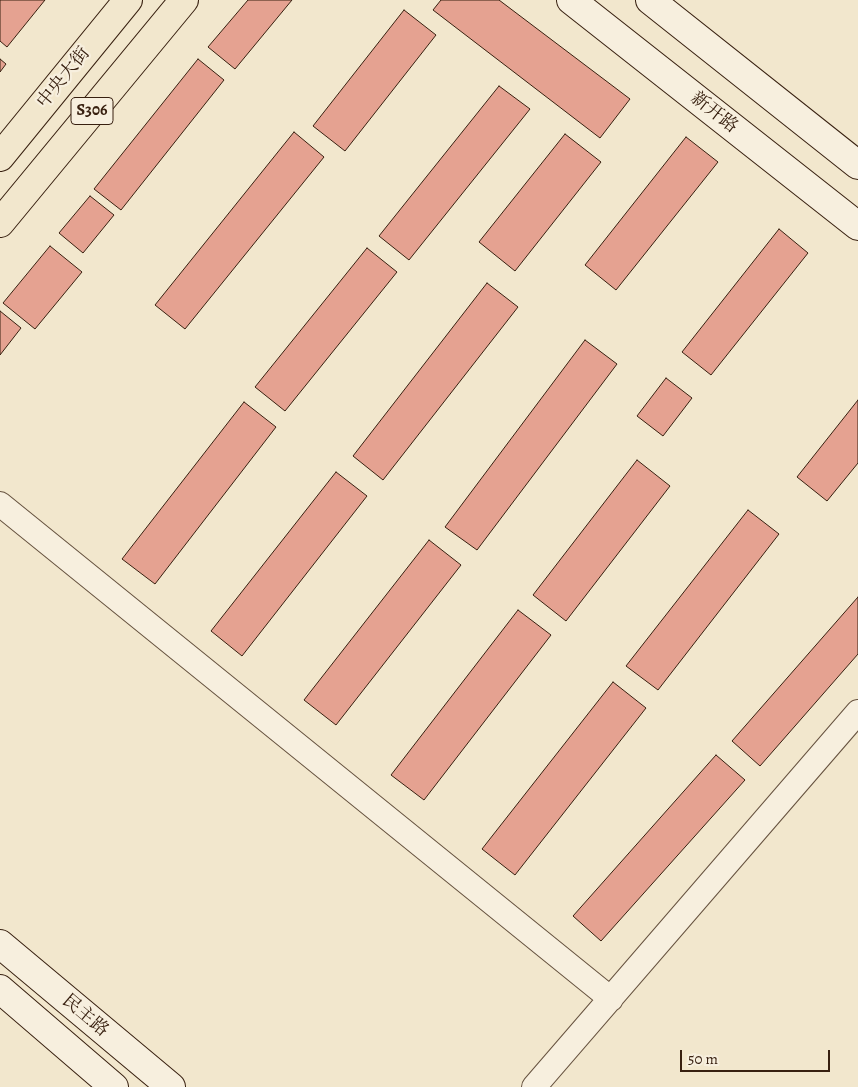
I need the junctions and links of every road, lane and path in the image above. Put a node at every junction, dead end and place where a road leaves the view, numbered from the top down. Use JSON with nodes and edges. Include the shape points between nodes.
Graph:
{"nodes":[{"id":1,"x":128,"y":0,"type":"edge"},
{"id":2,"x":184,"y":0,"type":"edge"},
{"id":3,"x":571,"y":0,"type":"edge"},
{"id":4,"x":650,"y":0,"type":"edge"},
{"id":5,"x":0,"y":157,"type":"edge"},
{"id":6,"x":858,"y":165,"type":"edge"},
{"id":7,"x":0,"y":223,"type":"edge"},
{"id":8,"x":858,"y":226,"type":"edge"},
{"id":9,"x":0,"y":504,"type":"edge"},
{"id":10,"x":858,"y":712,"type":"edge"},
{"id":11,"x":0,"y":944,"type":"edge"},
{"id":12,"x":0,"y":989,"type":"edge"},
{"id":13,"x":610,"y":999,"type":"junction"},
{"id":14,"x":114,"y":1087,"type":"edge"},
{"id":15,"x":171,"y":1087,"type":"edge"},
{"id":16,"x":534,"y":1087,"type":"edge"}],
"edges":[{"from":1,"to":5,"type":"main road","name":"中央大街"},
{"from":2,"to":7,"type":"main road","number":"S306"},
{"from":3,"to":8,"type":"main road","name":"新开路"},
{"from":4,"to":6,"type":"main road"},
{"from":9,"to":13,"type":"street"},
{"from":10,"to":13,"type":"street"},
{"from":11,"to":15,"type":"main road","name":"民主路"},
{"from":12,"to":14,"type":"main road","name":"民主路"},
{"from":13,"to":16,"type":"street"}]}
